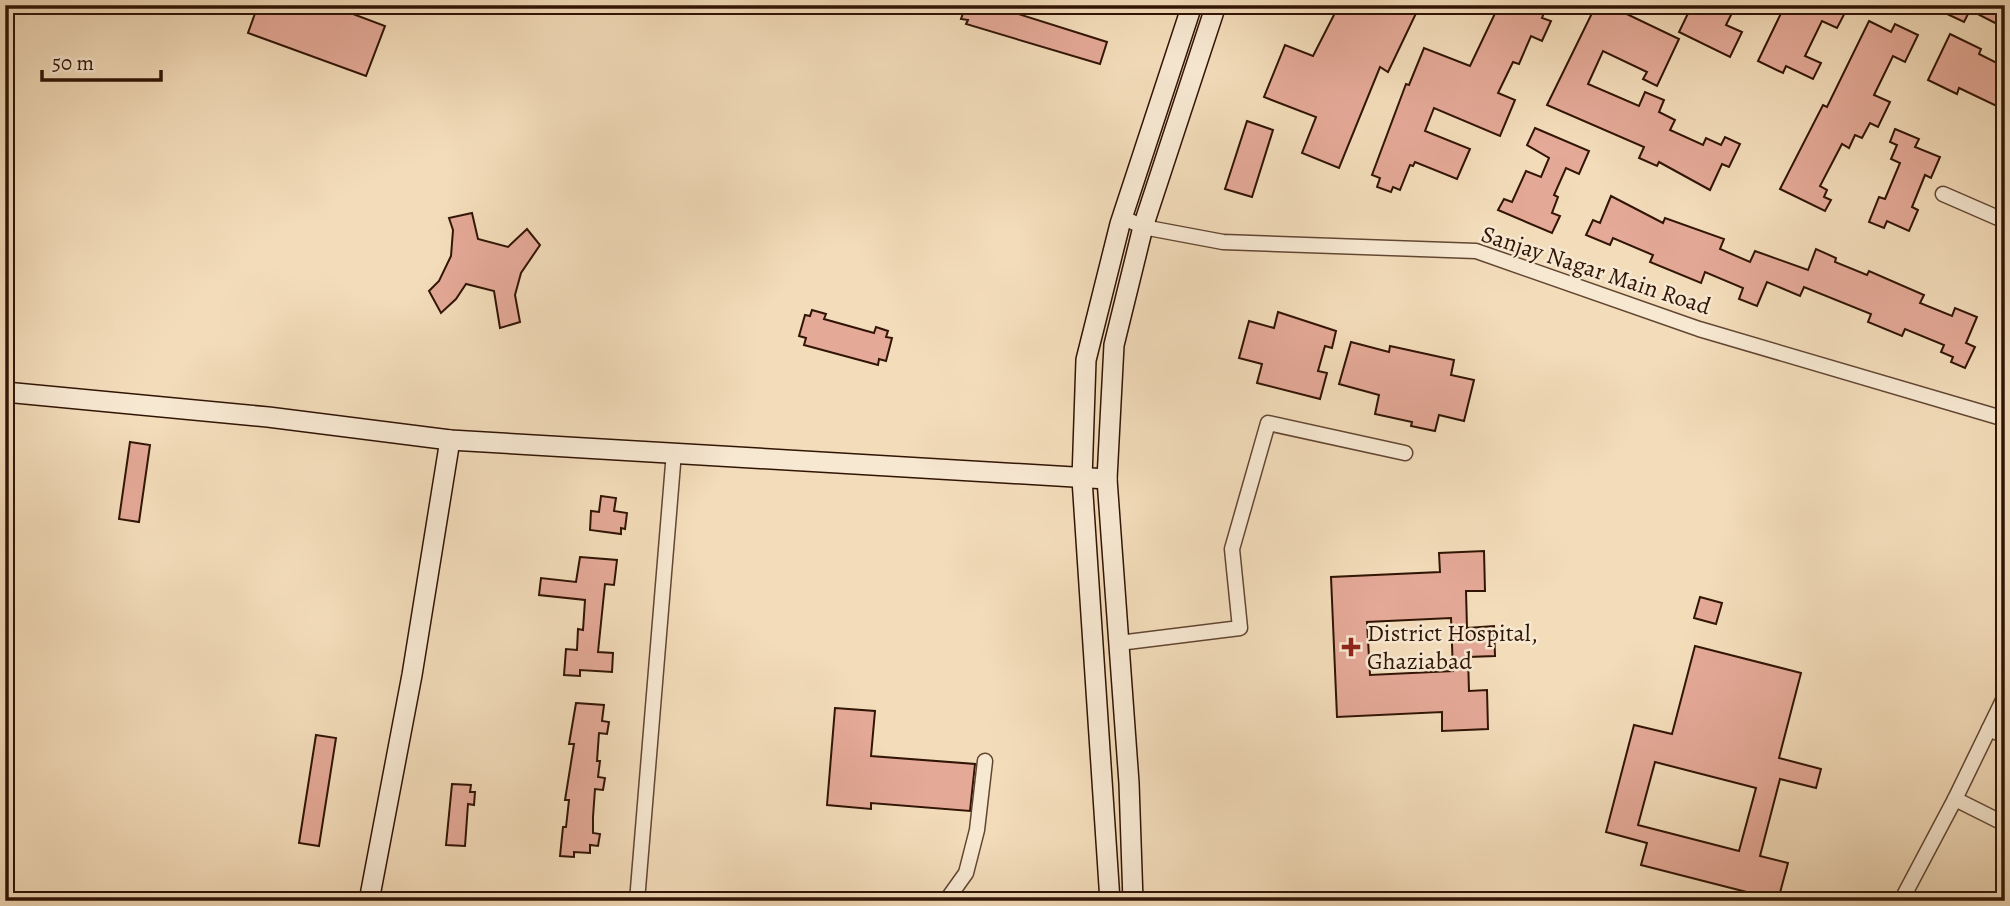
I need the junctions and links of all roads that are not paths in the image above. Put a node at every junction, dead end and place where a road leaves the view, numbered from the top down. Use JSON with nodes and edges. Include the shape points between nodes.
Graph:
{"nodes":[{"id":1,"x":1192,"y":5,"type":"edge"},
{"id":2,"x":1216,"y":5,"type":"edge"},
{"id":3,"x":1943,"y":194,"type":"dead end"},
{"id":4,"x":1122,"y":217,"type":"junction"},
{"id":5,"x":2005,"y":221,"type":"edge"},
{"id":6,"x":1143,"y":227,"type":"junction"},
{"id":7,"x":5,"y":392,"type":"edge"},
{"id":8,"x":2005,"y":419,"type":"edge"},
{"id":9,"x":450,"y":440,"type":"junction"},
{"id":10,"x":674,"y":452,"type":"junction"},
{"id":11,"x":1405,"y":453,"type":"dead end"},
{"id":12,"x":1082,"y":479,"type":"junction"},
{"id":13,"x":1107,"y":479,"type":"junction"},
{"id":14,"x":1119,"y":643,"type":"junction"},
{"id":15,"x":2005,"y":696,"type":"edge"},
{"id":16,"x":1989,"y":729,"type":"junction"},
{"id":17,"x":2005,"y":736,"type":"edge"},
{"id":18,"x":985,"y":761,"type":"dead end"},
{"id":19,"x":1955,"y":799,"type":"junction"},
{"id":20,"x":2005,"y":824,"type":"edge"},
{"id":21,"x":369,"y":901,"type":"edge"},
{"id":22,"x":637,"y":901,"type":"edge"},
{"id":23,"x":946,"y":901,"type":"edge"},
{"id":24,"x":1110,"y":901,"type":"edge"},
{"id":25,"x":1133,"y":901,"type":"edge"},
{"id":26,"x":1901,"y":901,"type":"edge"}],
"edges":[{"from":1,"to":4,"type":"street"},
{"from":2,"to":6,"type":"street"},
{"from":3,"to":5,"type":"street"},
{"from":4,"to":6,"type":"street","name":"Sanjay Nagar Main Road"},
{"from":4,"to":12,"type":"street","via":[[1086,360]]},
{"from":6,"to":8,"type":"street","name":"Sanjay Nagar Main Road","via":[[1223,242],[1476,251],[1699,329]]},
{"from":6,"to":13,"type":"street","via":[[1114,345]]},
{"from":7,"to":9,"type":"street"},
{"from":9,"to":10,"type":"street"},
{"from":9,"to":21,"type":"street"},
{"from":10,"to":12,"type":"street"},
{"from":10,"to":22,"type":"street"},
{"from":11,"to":14,"type":"street","via":[[1268,423],[1232,549],[1240,628]]},
{"from":12,"to":13,"type":"street"},
{"from":12,"to":24,"type":"street"},
{"from":13,"to":14,"type":"street"},
{"from":14,"to":25,"type":"street"},
{"from":15,"to":16,"type":"street"},
{"from":16,"to":17,"type":"street"},
{"from":16,"to":19,"type":"street"},
{"from":18,"to":23,"type":"street","via":[[967,873]]},
{"from":19,"to":20,"type":"street"},
{"from":19,"to":26,"type":"street"}]}
